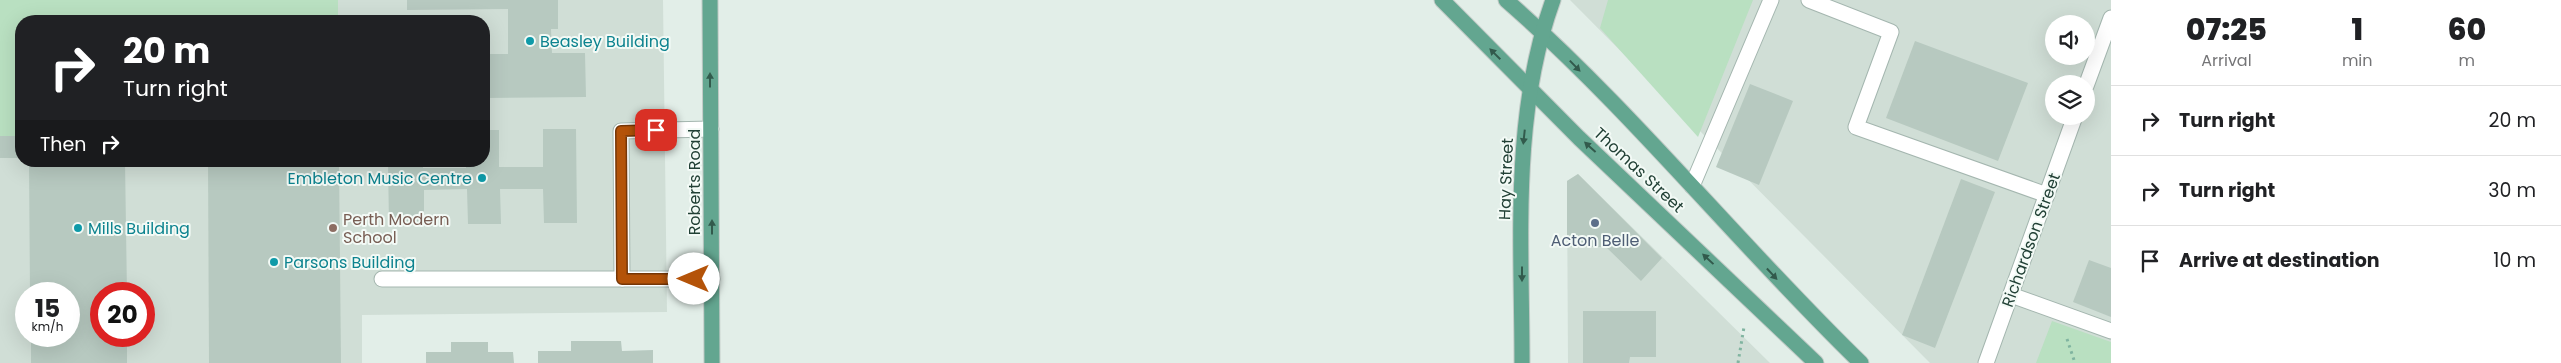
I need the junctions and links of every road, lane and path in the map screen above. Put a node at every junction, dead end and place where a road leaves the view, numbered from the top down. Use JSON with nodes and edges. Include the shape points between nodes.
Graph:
{"nodes":[{"id":1,"x":710,"y":0,"type":"edge"},
{"id":2,"x":1442,"y":0,"type":"edge"},
{"id":3,"x":1506,"y":0,"type":"edge"},
{"id":4,"x":1553,"y":0,"type":"edge"},
{"id":5,"x":1771,"y":0,"type":"edge"},
{"id":6,"x":1810,"y":0,"type":"edge"},
{"id":7,"x":1826,"y":3,"type":"edge"},
{"id":8,"x":2111,"y":18,"type":"edge"},
{"id":9,"x":1542,"y":31,"type":"junction"},
{"id":10,"x":2090,"y":75,"type":"edge"},
{"id":11,"x":1529,"y":88,"type":"junction"},
{"id":12,"x":2072,"y":125,"type":"edge"},
{"id":13,"x":711,"y":129,"type":"junction"},
{"id":14,"x":1692,"y":186,"type":"junction"},
{"id":15,"x":2047,"y":195,"type":"junction"},
{"id":16,"x":382,"y":279,"type":"dead end"},
{"id":17,"x":622,"y":279,"type":"junction"},
{"id":18,"x":712,"y":279,"type":"junction"},
{"id":19,"x":1743,"y":292,"type":"junction"},
{"id":20,"x":2010,"y":295,"type":"junction"},
{"id":21,"x":2111,"y":332,"type":"edge"},
{"id":22,"x":712,"y":363,"type":"edge"},
{"id":23,"x":1522,"y":363,"type":"edge"},
{"id":24,"x":1738,"y":363,"type":"edge"},
{"id":25,"x":1816,"y":363,"type":"edge"},
{"id":26,"x":1861,"y":363,"type":"edge"},
{"id":27,"x":1986,"y":363,"type":"edge"}],
"edges":[{"from":13,"to":1,"type":"main road","name":"Roberts Road","one_way":true},
{"from":11,"to":2,"type":"main road","name":"Thomas Street","one_way":true},
{"from":3,"to":9,"type":"main road","name":"Thomas Street"},
{"from":4,"to":9,"type":"main road","name":"Hay Street"},
{"from":5,"to":14,"type":"street"},
{"from":6,"to":7,"type":"street"},
{"from":7,"to":15,"type":"street","via":[[1890,32],[1856,127]]},
{"from":8,"to":10,"type":"street"},
{"from":9,"to":11,"type":"main road","name":"Hay Street"},
{"from":9,"to":14,"type":"main road","name":"Thomas Street","one_way":true},
{"from":19,"to":11,"type":"main road","name":"Thomas Street","one_way":true},
{"from":11,"to":23,"type":"main road","name":"Hay Street","one_way":true,"via":[[1523,149]]},
{"from":12,"to":15,"type":"street","name":"Richardson Street"},
{"from":13,"to":17,"type":"street","via":[[621,131]]},
{"from":18,"to":13,"type":"main road","name":"Roberts Road","one_way":true},
{"from":14,"to":26,"type":"main road","name":"Thomas Street","one_way":true,"via":[[1797,302]]},
{"from":15,"to":20,"type":"street","name":"Richardson Street"},
{"from":16,"to":17,"type":"street"},
{"from":17,"to":18,"type":"street"},
{"from":18,"to":22,"type":"main road","name":"Roberts Road"},
{"from":19,"to":24,"type":"path","via":[[1743,341]]},
{"from":19,"to":25,"type":"main road","name":"Thomas Street"},
{"from":20,"to":21,"type":"street"},
{"from":20,"to":27,"type":"street","name":"Richardson Street"}]}
